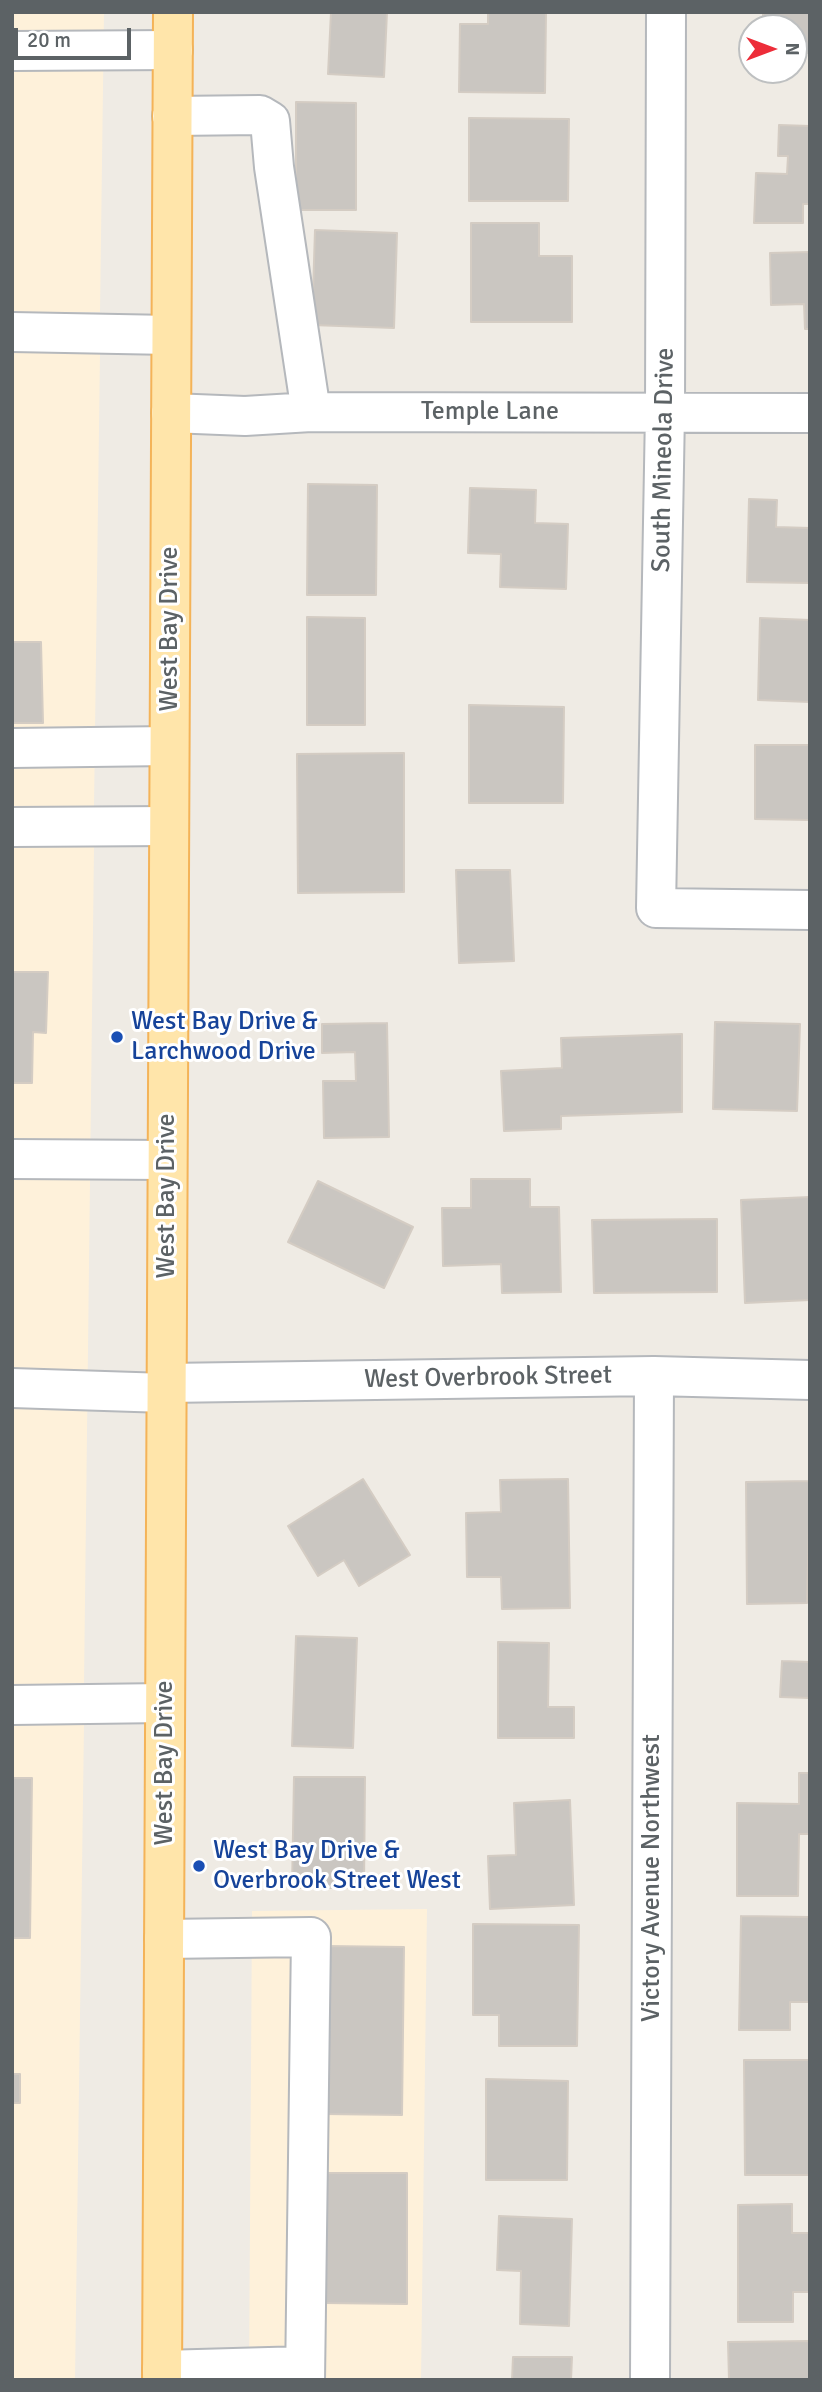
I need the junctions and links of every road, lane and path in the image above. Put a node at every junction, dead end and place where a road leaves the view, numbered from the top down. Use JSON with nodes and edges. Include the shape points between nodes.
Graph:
{"nodes":[{"id":1,"x":173,"y":12,"type":"edge"},
{"id":2,"x":666,"y":12,"type":"edge"},
{"id":3,"x":173,"y":50,"type":"junction"},
{"id":4,"x":12,"y":51,"type":"edge"},
{"id":5,"x":172,"y":116,"type":"junction"},
{"id":6,"x":12,"y":331,"type":"edge"},
{"id":7,"x":171,"y":335,"type":"junction"},
{"id":8,"x":311,"y":412,"type":"junction"},
{"id":9,"x":665,"y":412,"type":"junction"},
{"id":10,"x":171,"y":413,"type":"junction"},
{"id":11,"x":810,"y":414,"type":"edge"},
{"id":12,"x":169,"y":746,"type":"junction"},
{"id":13,"x":12,"y":748,"type":"edge"},
{"id":14,"x":169,"y":826,"type":"junction"},
{"id":15,"x":12,"y":827,"type":"edge"},
{"id":16,"x":810,"y":910,"type":"edge"},
{"id":17,"x":12,"y":1159,"type":"edge"},
{"id":18,"x":167,"y":1160,"type":"junction"},
{"id":19,"x":654,"y":1376,"type":"junction"},
{"id":20,"x":810,"y":1380,"type":"edge"},
{"id":21,"x":12,"y":1388,"type":"edge"},
{"id":22,"x":166,"y":1388,"type":"junction"},
{"id":23,"x":165,"y":1703,"type":"junction"},
{"id":24,"x":12,"y":1705,"type":"edge"},
{"id":25,"x":164,"y":1939,"type":"junction"},
{"id":26,"x":305,"y":2373,"type":"edge"},
{"id":27,"x":162,"y":2375,"type":"edge"},
{"id":28,"x":650,"y":2380,"type":"edge"}],
"edges":[{"from":1,"to":3,"type":"main road","name":"West Bay Drive"},
{"from":2,"to":9,"type":"street","name":"South Mineola Drive"},
{"from":3,"to":4,"type":"street"},
{"from":3,"to":5,"type":"main road","name":"West Bay Drive"},
{"from":5,"to":7,"type":"main road","name":"West Bay Drive"},
{"from":5,"to":8,"type":"street","via":[[260,115],[270,121]]},
{"from":6,"to":7,"type":"street"},
{"from":7,"to":10,"type":"main road","name":"West Bay Drive"},
{"from":8,"to":9,"type":"street","name":"Temple Lane"},
{"from":8,"to":10,"type":"street","name":"Temple Lane","via":[[245,416]]},
{"from":9,"to":11,"type":"street","name":"Temple Lane"},
{"from":9,"to":16,"type":"street","name":"South Mineola Drive","via":[[656,908]]},
{"from":10,"to":12,"type":"main road","name":"West Bay Drive"},
{"from":12,"to":13,"type":"street"},
{"from":12,"to":14,"type":"main road","name":"West Bay Drive"},
{"from":14,"to":15,"type":"street"},
{"from":14,"to":18,"type":"main road","name":"West Bay Drive"},
{"from":17,"to":18,"type":"street"},
{"from":18,"to":22,"type":"main road","name":"West Bay Drive"},
{"from":19,"to":20,"type":"street","name":"West Overbrook Street"},
{"from":19,"to":22,"type":"street","name":"West Overbrook Street"},
{"from":19,"to":28,"type":"street","name":"Victory Avenue Northwest"},
{"from":21,"to":22,"type":"street","name":"West Overbrook Street"},
{"from":22,"to":23,"type":"main road","name":"West Bay Drive"},
{"from":23,"to":24,"type":"street"},
{"from":23,"to":25,"type":"main road","name":"West Bay Drive"},
{"from":25,"to":26,"type":"street","via":[[311,1937]]},
{"from":25,"to":27,"type":"main road","name":"West Bay Drive"},
{"from":26,"to":27,"type":"street"}]}
